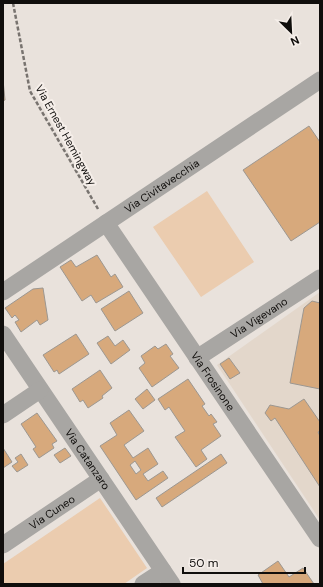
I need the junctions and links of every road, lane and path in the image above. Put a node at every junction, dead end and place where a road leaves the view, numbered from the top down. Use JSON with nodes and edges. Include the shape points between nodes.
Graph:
{"nodes":[{"id":1,"x":13,"y":3,"type":"edge"},
{"id":2,"x":320,"y":80,"type":"edge"},
{"id":3,"x":106,"y":223,"type":"junction"},
{"id":4,"x":320,"y":278,"type":"edge"},
{"id":5,"x":3,"y":292,"type":"edge"},
{"id":6,"x":3,"y":334,"type":"edge"},
{"id":7,"x":197,"y":358,"type":"junction"},
{"id":8,"x":40,"y":390,"type":"junction"},
{"id":9,"x":3,"y":414,"type":"edge"},
{"id":10,"x":101,"y":479,"type":"junction"},
{"id":11,"x":320,"y":539,"type":"edge"},
{"id":12,"x":3,"y":545,"type":"edge"},
{"id":13,"x":167,"y":577,"type":"edge"},
{"id":14,"x":143,"y":584,"type":"edge"}],
"edges":[{"from":1,"to":3,"type":"path","name":"Via Ernest Hemingway","via":[[30,91]]},
{"from":2,"to":3,"type":"street","name":"Via Civitavecchia"},
{"from":3,"to":5,"type":"street","name":"Via Civitavecchia"},
{"from":3,"to":7,"type":"street","name":"Via Frosinone"},
{"from":4,"to":7,"type":"street","name":"Via Vigevano"},
{"from":6,"to":8,"type":"street","name":"Via Catanzaro"},
{"from":7,"to":11,"type":"street","name":"Via Frosinone"},
{"from":8,"to":9,"type":"street"},
{"from":8,"to":10,"type":"street","name":"Via Catanzaro"},
{"from":10,"to":12,"type":"street","name":"Via Cuneo"},
{"from":10,"to":13,"type":"street","name":"Via Catanzaro"},
{"from":13,"to":14,"type":"street"}]}
